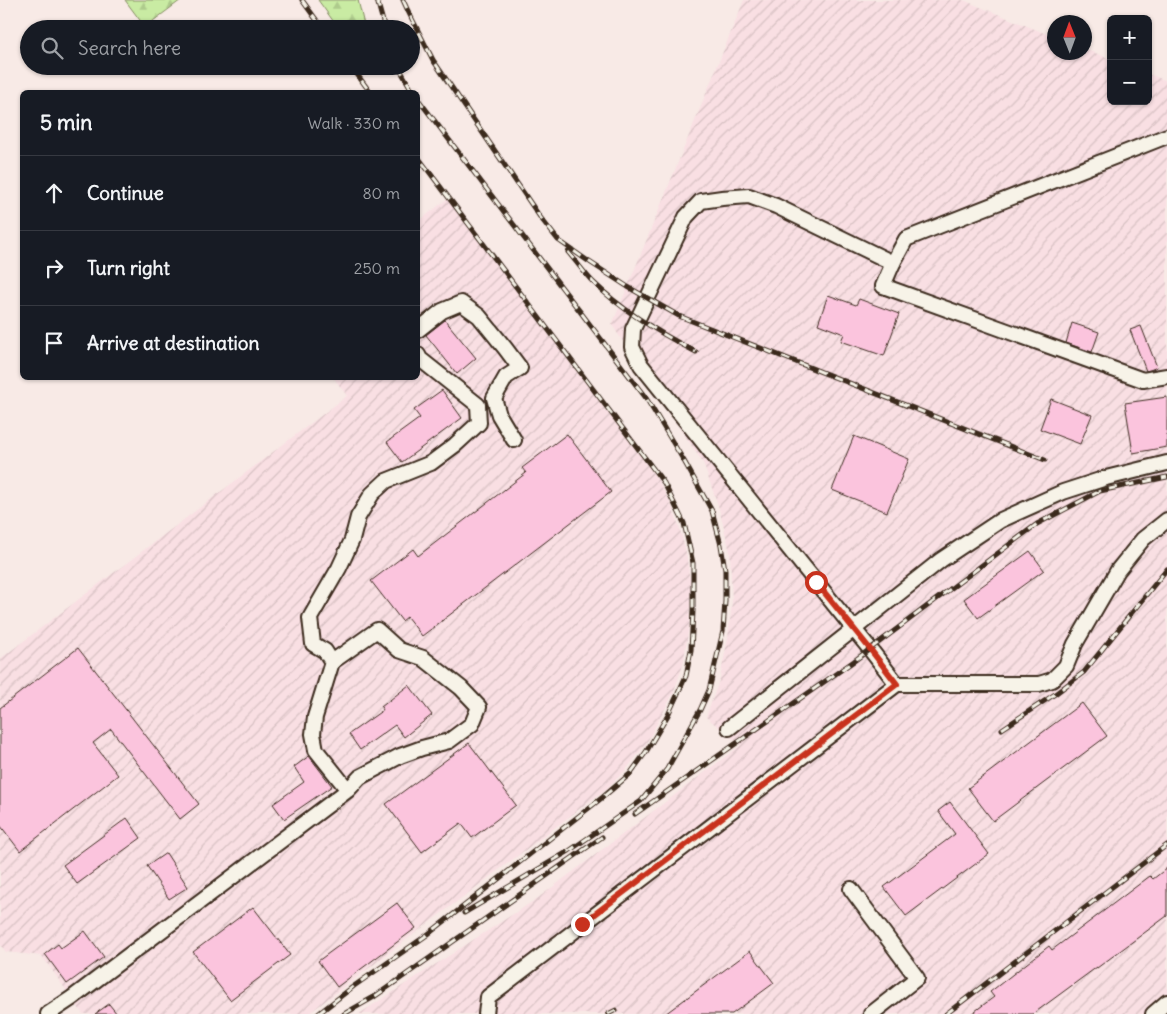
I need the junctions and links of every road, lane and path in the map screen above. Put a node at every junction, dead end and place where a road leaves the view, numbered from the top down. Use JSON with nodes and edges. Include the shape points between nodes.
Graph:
{"nodes":[{"id":1,"x":1167,"y":136,"type":"edge"},
{"id":2,"x":893,"y":264,"type":"junction"},
{"id":3,"x":420,"y":328,"type":"edge"},
{"id":4,"x":420,"y":359,"type":"edge"},
{"id":5,"x":1167,"y":376,"type":"edge"},
{"id":6,"x":494,"y":398,"type":"junction"},
{"id":7,"x":478,"y":405,"type":"junction"},
{"id":8,"x":514,"y":440,"type":"dead end"},
{"id":9,"x":1167,"y":463,"type":"edge"},
{"id":10,"x":1167,"y":520,"type":"edge"},
{"id":11,"x":854,"y":628,"type":"junction"},
{"id":12,"x":332,"y":662,"type":"junction"},
{"id":13,"x":897,"y":684,"type":"junction"},
{"id":14,"x":729,"y":728,"type":"dead end"},
{"id":15,"x":348,"y":790,"type":"junction"},
{"id":16,"x":851,"y":889,"type":"dead end"},
{"id":17,"x":1167,"y":1002,"type":"edge"},
{"id":18,"x":48,"y":1014,"type":"edge"},
{"id":19,"x":486,"y":1014,"type":"edge"},
{"id":20,"x":871,"y":1014,"type":"edge"},
{"id":21,"x":1153,"y":1014,"type":"edge"}],
"edges":[{"from":1,"to":2,"type":"lane","via":[[906,239]]},
{"from":2,"to":5,"type":"lane","via":[[883,286],[1143,380]]},
{"from":2,"to":11,"type":"lane","via":[[749,196],[702,201],[686,217],[633,329],[632,346],[641,366]]},
{"from":3,"to":6,"type":"lane","via":[[442,311],[461,303],[479,316],[520,368],[506,377]]},
{"from":4,"to":7,"type":"lane"},
{"from":6,"to":7,"type":"lane"},
{"from":6,"to":8,"type":"lane","via":[[499,415]]},
{"from":7,"to":12,"type":"lane","via":[[480,423],[456,446],[431,463],[386,481],[372,494],[358,517],[339,568],[310,618],[313,644],[325,651]]},
{"from":9,"to":11,"type":"lane","via":[[1063,492],[1001,520],[941,560]]},
{"from":10,"to":13,"type":"lane","via":[[1143,539],[1118,570],[1066,666],[1052,680],[1039,684]]},
{"from":11,"to":13,"type":"lane"},
{"from":11,"to":14,"type":"lane"},
{"from":12,"to":15,"type":"lane","via":[[315,716],[313,734],[316,750]]},
{"from":12,"to":15,"type":"lane","via":[[377,630],[399,650],[423,658],[479,707],[472,724],[449,741],[400,756],[360,777]]},
{"from":13,"to":19,"type":"lane","via":[[488,997]]},
{"from":15,"to":18,"type":"lane"},
{"from":16,"to":20,"type":"lane","via":[[917,978]]},
{"from":17,"to":21,"type":"lane"}]}
